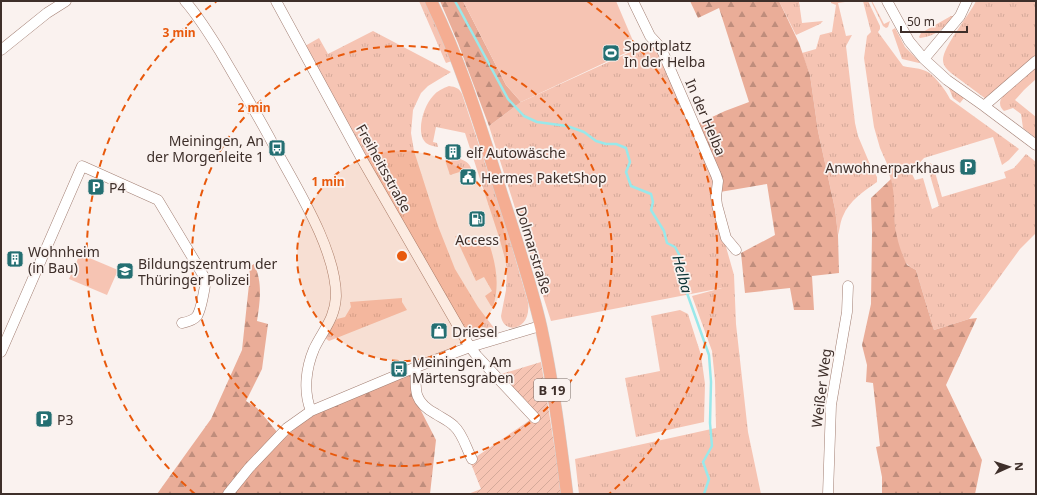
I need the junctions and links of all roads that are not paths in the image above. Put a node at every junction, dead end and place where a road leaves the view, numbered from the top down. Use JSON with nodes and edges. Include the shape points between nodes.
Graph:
{"nodes":[{"id":1,"x":66,"y":1,"type":"edge"},
{"id":2,"x":185,"y":1,"type":"edge"},
{"id":3,"x":276,"y":1,"type":"edge"},
{"id":4,"x":431,"y":1,"type":"edge"},
{"id":5,"x":633,"y":1,"type":"edge"},
{"id":6,"x":887,"y":1,"type":"edge"},
{"id":7,"x":967,"y":1,"type":"edge"},
{"id":8,"x":1,"y":50,"type":"edge"},
{"id":9,"x":924,"y":59,"type":"junction"},
{"id":10,"x":1036,"y":61,"type":"edge"},
{"id":11,"x":984,"y":106,"type":"junction"},
{"id":12,"x":1036,"y":145,"type":"edge"},
{"id":13,"x":736,"y":250,"type":"dead end"},
{"id":14,"x":848,"y":286,"type":"dead end"},
{"id":15,"x":182,"y":323,"type":"dead end"},
{"id":16,"x":540,"y":326,"type":"junction"},
{"id":17,"x":470,"y":346,"type":"junction"},
{"id":18,"x":1,"y":352,"type":"edge"},
{"id":19,"x":416,"y":367,"type":"junction"},
{"id":20,"x":311,"y":411,"type":"junction"},
{"id":21,"x":535,"y":418,"type":"dead end"},
{"id":22,"x":472,"y":459,"type":"dead end"},
{"id":23,"x":228,"y":494,"type":"edge"},
{"id":24,"x":567,"y":494,"type":"edge"},
{"id":25,"x":828,"y":494,"type":"edge"}],
"edges":[{"from":1,"to":8,"type":"street"},
{"from":2,"to":20,"type":"street","via":[[206,29],[246,95],[312,218],[329,259],[334,280],[335,304],[331,320],[314,349],[308,371],[306,395]]},
{"from":3,"to":17,"type":"street","name":"Freiheitsstraße","via":[[363,161]]},
{"from":4,"to":16,"type":"main road","name":"Dolmarstraße","number":"B 19","via":[[449,39],[484,136]]},
{"from":5,"to":13,"type":"street","name":"In der Helba","via":[[650,36],[661,48],[716,175],[716,201],[722,225],[726,238]]},
{"from":6,"to":9,"type":"street","via":[[909,41]]},
{"from":7,"to":9,"type":"street","via":[[960,16]]},
{"from":9,"to":11,"type":"street","via":[[947,80]]},
{"from":10,"to":11,"type":"street"},
{"from":11,"to":12,"type":"street"},
{"from":14,"to":25,"type":"street","name":"Weißer Weg","via":[[830,406]]},
{"from":15,"to":18,"type":"street","via":[[197,316],[206,280],[158,200],[82,166]]},
{"from":16,"to":17,"type":"street"},
{"from":16,"to":24,"type":"main road","name":"Dolmarstraße","number":"B 19"},
{"from":17,"to":19,"type":"street"},
{"from":17,"to":21,"type":"street","name":"Freiheitsstraße","via":[[476,356]]},
{"from":19,"to":20,"type":"street"},
{"from":19,"to":22,"type":"street","via":[[416,391],[422,405],[454,425]]},
{"from":20,"to":23,"type":"street","via":[[287,428]]}]}
